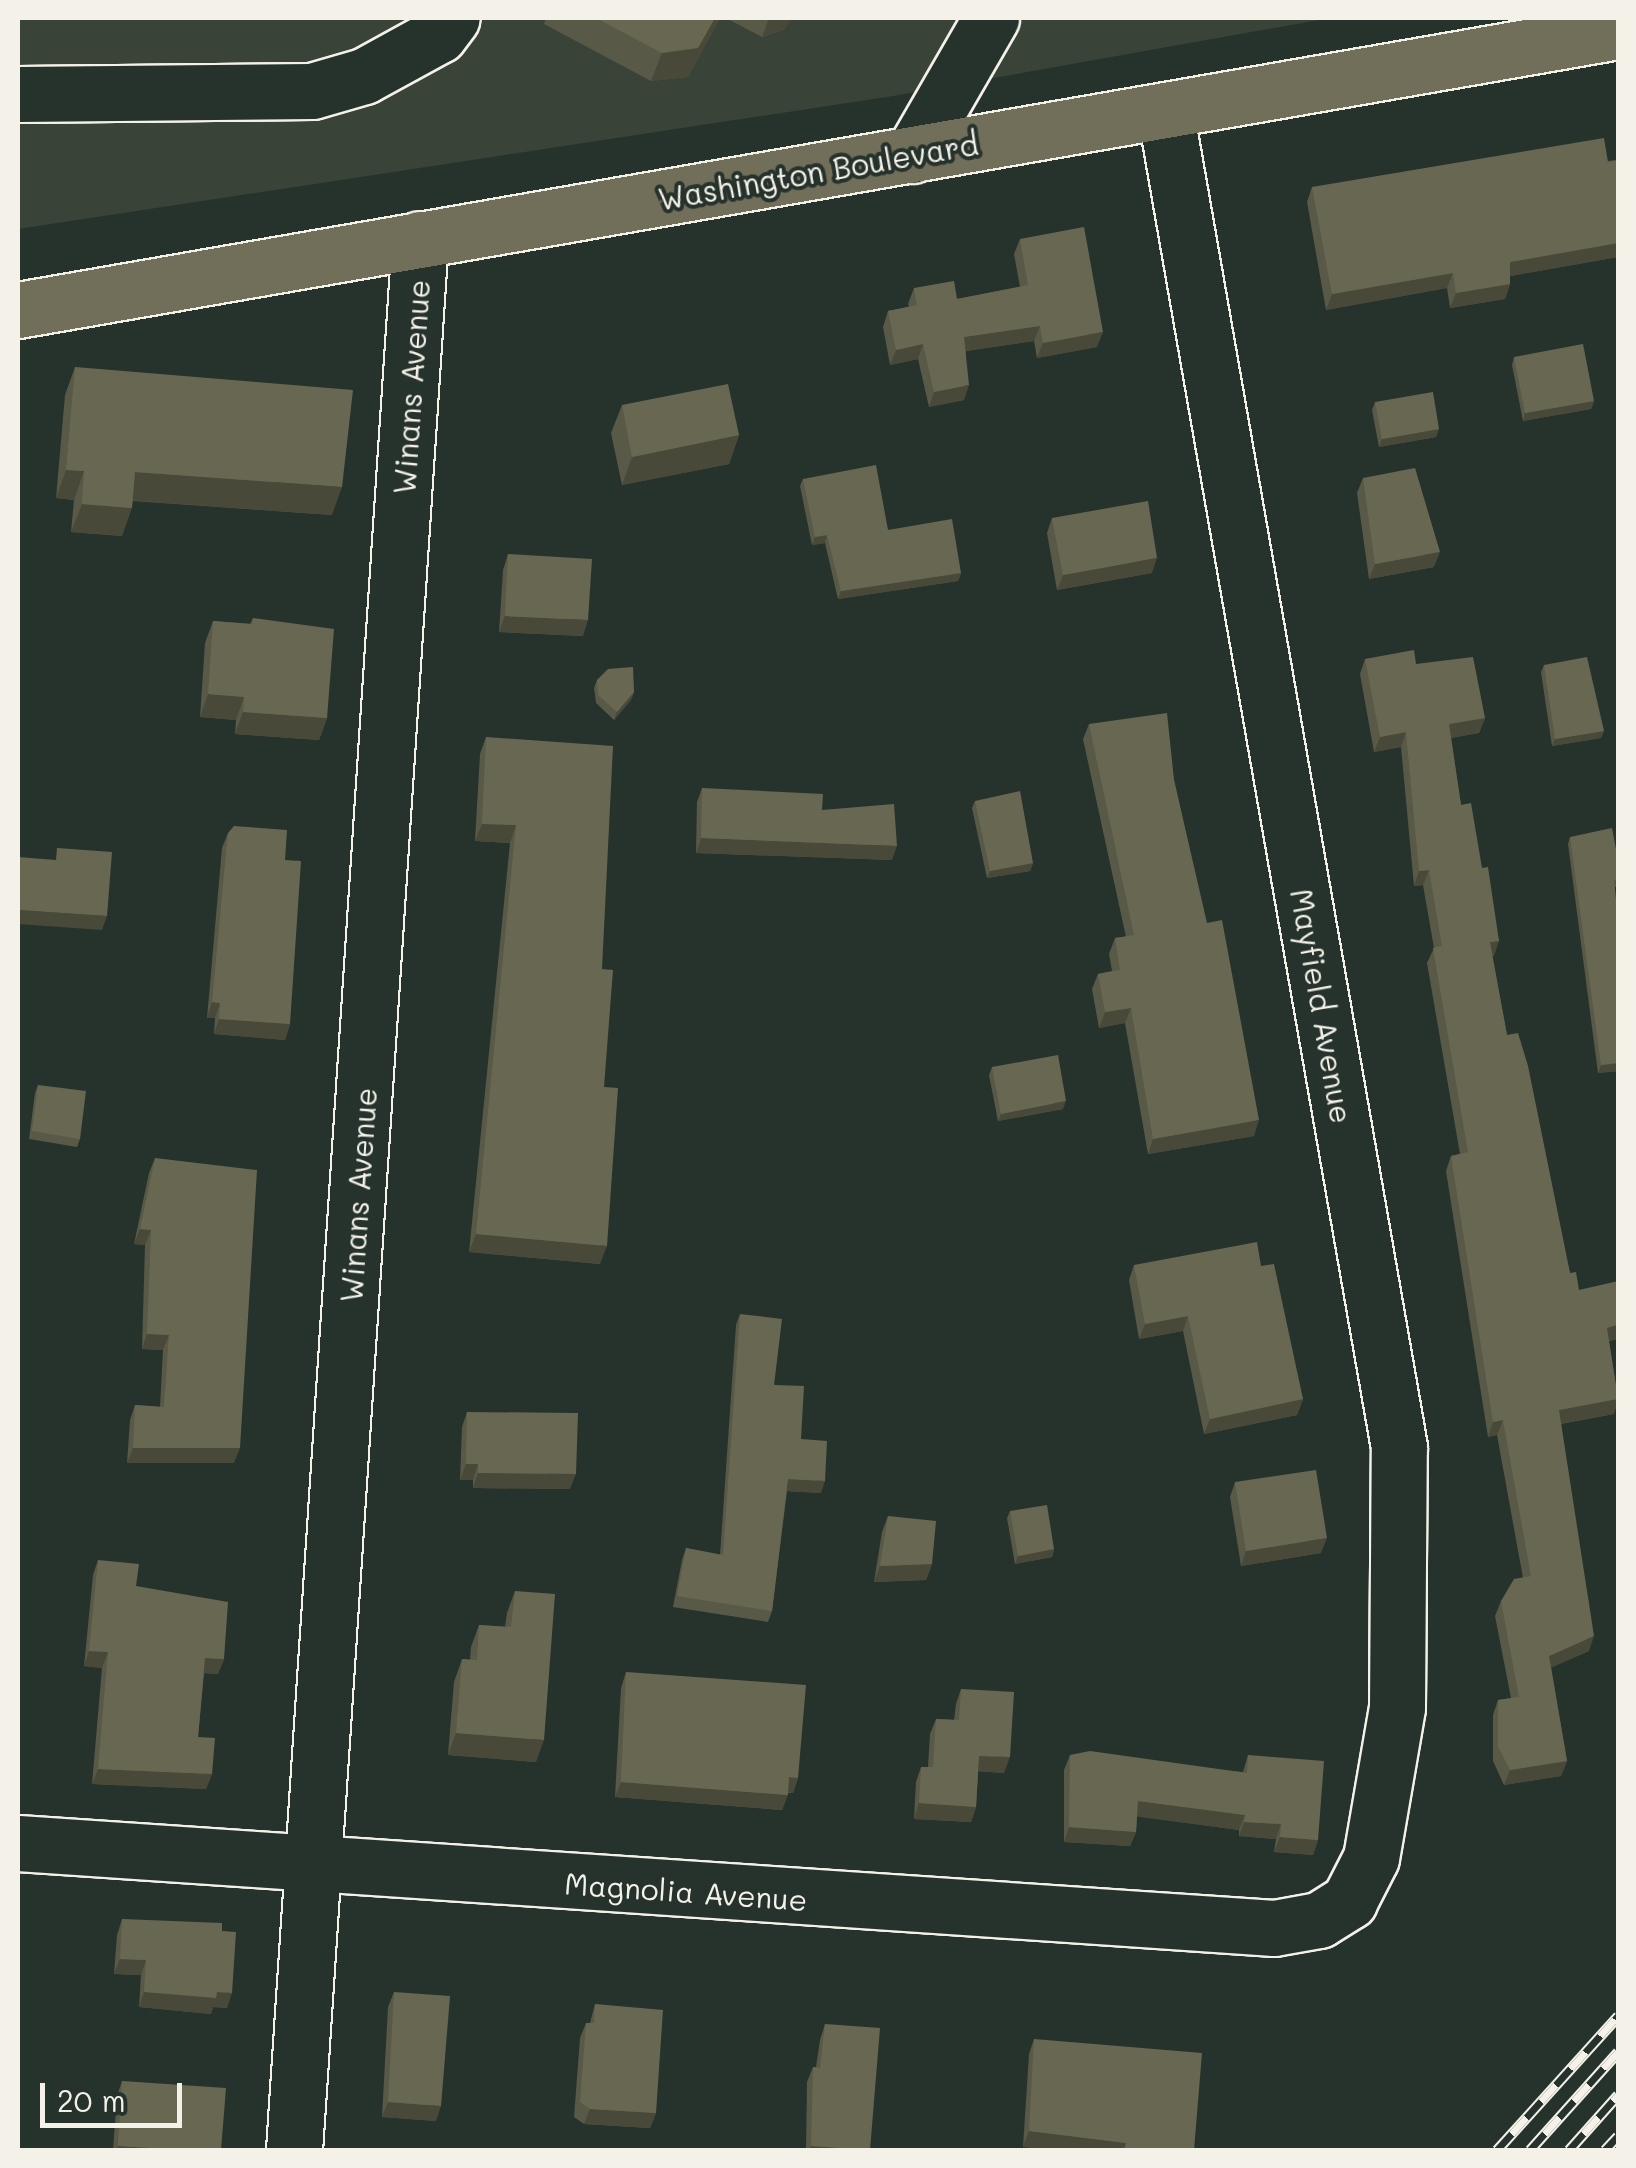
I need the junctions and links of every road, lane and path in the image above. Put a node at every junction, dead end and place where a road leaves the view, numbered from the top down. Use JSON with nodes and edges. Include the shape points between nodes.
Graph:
{"nodes":[{"id":1,"x":452,"y":18,"type":"edge"},
{"id":2,"x":990,"y":18,"type":"edge"},
{"id":3,"x":1606,"y":27,"type":"edge"},
{"id":4,"x":18,"y":94,"type":"edge"},
{"id":5,"x":1166,"y":110,"type":"junction"},
{"id":6,"x":912,"y":155,"type":"junction"},
{"id":7,"x":420,"y":239,"type":"junction"},
{"id":8,"x":18,"y":310,"type":"edge"},
{"id":9,"x":18,"y":1843,"type":"edge"},
{"id":10,"x":315,"y":1868,"type":"junction"},
{"id":11,"x":1349,"y":1901,"type":"joint"},
{"id":12,"x":294,"y":2150,"type":"edge"}],
"edges":[{"from":1,"to":4,"type":"street","via":[[439,35],[364,76],[312,91]]},
{"from":2,"to":6,"type":"street"},
{"from":3,"to":5,"type":"main road","name":"Washington Boulevard"},
{"from":5,"to":6,"type":"main road","name":"Washington Boulevard"},
{"from":5,"to":11,"type":"street","name":"Mayfield Avenue","via":[[1398,1447],[1397,1708],[1371,1858]]},
{"from":6,"to":7,"type":"main road","name":"Washington Boulevard"},
{"from":7,"to":8,"type":"main road","name":"Washington Boulevard"},
{"from":7,"to":10,"type":"street","name":"Winans Avenue"},
{"from":9,"to":10,"type":"street","name":"Magnolia Avenue"},
{"from":10,"to":11,"type":"street","name":"Magnolia Avenue","via":[[1274,1928],[1319,1920]]},
{"from":10,"to":12,"type":"street","name":"Winans Avenue"}]}
